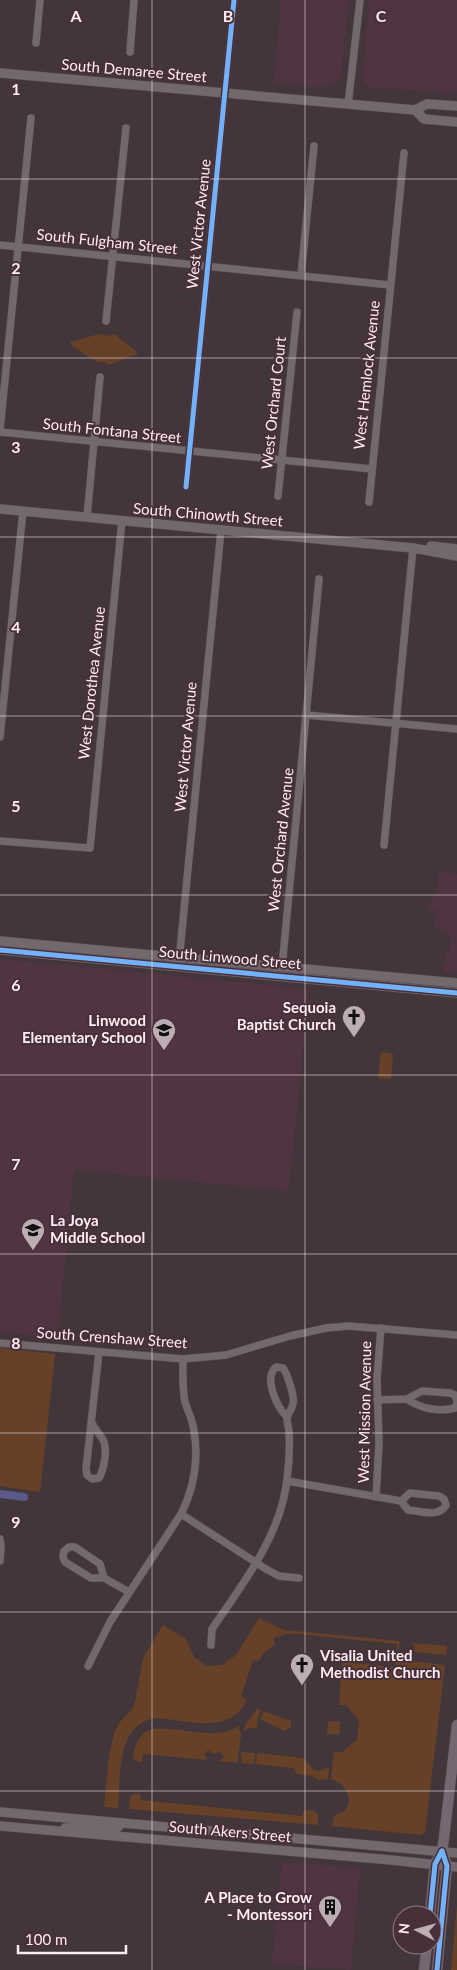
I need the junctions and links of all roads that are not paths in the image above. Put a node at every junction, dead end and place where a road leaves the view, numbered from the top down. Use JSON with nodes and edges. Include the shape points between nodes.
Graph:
{"nodes":[{"id":1,"x":40,"y":0,"type":"edge"},
{"id":2,"x":134,"y":0,"type":"edge"},
{"id":3,"x":234,"y":0,"type":"edge"},
{"id":4,"x":360,"y":0,"type":"edge"},
{"id":5,"x":36,"y":43,"type":"dead end"},
{"id":6,"x":130,"y":52,"type":"dead end"},
{"id":7,"x":0,"y":72,"type":"edge"},
{"id":8,"x":225,"y":93,"type":"junction"},
{"id":9,"x":348,"y":105,"type":"junction"},
{"id":10,"x":457,"y":106,"type":"edge"},
{"id":11,"x":415,"y":110,"type":"junction"},
{"id":12,"x":31,"y":118,"type":"dead end"},
{"id":13,"x":457,"y":122,"type":"edge"},
{"id":14,"x":126,"y":128,"type":"dead end"},
{"id":15,"x":314,"y":146,"type":"dead end"},
{"id":16,"x":404,"y":153,"type":"dead end"},
{"id":17,"x":0,"y":245,"type":"edge"},
{"id":18,"x":18,"y":247,"type":"junction"},
{"id":19,"x":112,"y":256,"type":"junction"},
{"id":20,"x":208,"y":265,"type":"junction"},
{"id":21,"x":301,"y":276,"type":"junction"},
{"id":22,"x":390,"y":285,"type":"junction"},
{"id":23,"x":297,"y":312,"type":"dead end"},
{"id":24,"x":106,"y":321,"type":"dead end"},
{"id":25,"x":100,"y":377,"type":"dead end"},
{"id":26,"x":0,"y":431,"type":"edge"},
{"id":27,"x":94,"y":441,"type":"junction"},
{"id":28,"x":190,"y":451,"type":"junction"},
{"id":29,"x":282,"y":460,"type":"junction"},
{"id":30,"x":372,"y":469,"type":"junction"},
{"id":31,"x":186,"y":486,"type":"dead end"},
{"id":32,"x":278,"y":496,"type":"dead end"},
{"id":33,"x":369,"y":502,"type":"dead end"},
{"id":34,"x":0,"y":509,"type":"edge"},
{"id":35,"x":23,"y":511,"type":"junction"},
{"id":36,"x":87,"y":517,"type":"junction"},
{"id":37,"x":122,"y":520,"type":"junction"},
{"id":38,"x":221,"y":530,"type":"junction"},
{"id":39,"x":413,"y":548,"type":"junction"},
{"id":40,"x":457,"y":548,"type":"edge"},
{"id":41,"x":457,"y":556,"type":"edge"},
{"id":42,"x":319,"y":579,"type":"dead end"},
{"id":43,"x":307,"y":715,"type":"junction"},
{"id":44,"x":396,"y":723,"type":"junction"},
{"id":45,"x":457,"y":729,"type":"edge"},
{"id":46,"x":0,"y":737,"type":"edge"},
{"id":47,"x":0,"y":841,"type":"edge"},
{"id":48,"x":384,"y":845,"type":"dead end"},
{"id":49,"x":0,"y":941,"type":"edge"},
{"id":50,"x":84,"y":949,"type":"junction"},
{"id":51,"x":4,"y":950,"type":"edge"},
{"id":52,"x":179,"y":962,"type":"junction"},
{"id":53,"x":282,"y":967,"type":"junction"},
{"id":54,"x":228,"y":971,"type":"junction"},
{"id":55,"x":457,"y":984,"type":"edge"},
{"id":56,"x":457,"y":992,"type":"edge"},
{"id":57,"x":381,"y":1328,"type":"junction"},
{"id":58,"x":457,"y":1335,"type":"edge"},
{"id":59,"x":0,"y":1343,"type":"edge"},
{"id":60,"x":99,"y":1352,"type":"junction"},
{"id":61,"x":183,"y":1359,"type":"junction"},
{"id":62,"x":408,"y":1399,"type":"junction"},
{"id":63,"x":377,"y":1400,"type":"junction"},
{"id":64,"x":457,"y":1402,"type":"edge"},
{"id":65,"x":287,"y":1417,"type":"junction"},
{"id":66,"x":92,"y":1424,"type":"junction"},
{"id":67,"x":287,"y":1481,"type":"junction"},
{"id":68,"x":376,"y":1497,"type":"junction"},
{"id":69,"x":401,"y":1501,"type":"junction"},
{"id":70,"x":181,"y":1514,"type":"junction"},
{"id":71,"x":0,"y":1540,"type":"edge"},
{"id":72,"x":0,"y":1560,"type":"edge"},
{"id":73,"x":256,"y":1563,"type":"junction"},
{"id":74,"x":104,"y":1578,"type":"junction"},
{"id":75,"x":299,"y":1578,"type":"dead end"},
{"id":76,"x":129,"y":1592,"type":"junction"},
{"id":77,"x":211,"y":1645,"type":"dead end"},
{"id":78,"x":88,"y":1666,"type":"dead end"},
{"id":79,"x":457,"y":1724,"type":"edge"},
{"id":80,"x":0,"y":1812,"type":"edge"},
{"id":81,"x":122,"y":1823,"type":"junction"},
{"id":82,"x":0,"y":1826,"type":"edge"},
{"id":83,"x":49,"y":1831,"type":"junction"},
{"id":84,"x":442,"y":1851,"type":"junction"},
{"id":85,"x":457,"y":1853,"type":"edge"},
{"id":86,"x":435,"y":1864,"type":"junction"},
{"id":87,"x":452,"y":1867,"type":"edge"},
{"id":88,"x":431,"y":1905,"type":"edge"},
{"id":89,"x":426,"y":1955,"type":"edge"},
{"id":90,"x":424,"y":1970,"type":"edge"},
{"id":91,"x":436,"y":1970,"type":"edge"}],
"edges":[{"from":1,"to":5,"type":"street"},
{"from":2,"to":6,"type":"street"},
{"from":3,"to":8,"type":"street","name":"West Victor Avenue"},
{"from":4,"to":9,"type":"street"},
{"from":7,"to":8,"type":"street","name":"South Demaree Street"},
{"from":8,"to":9,"type":"street","name":"South Demaree Street"},
{"from":8,"to":20,"type":"street","name":"West Victor Avenue"},
{"from":9,"to":11,"type":"street","name":"South Demaree Street"},
{"from":10,"to":11,"type":"street","name":"South Demaree Street","via":[[427,104]]},
{"from":11,"to":13,"type":"street","name":"South Demaree Street","via":[[424,119]]},
{"from":12,"to":18,"type":"street"},
{"from":14,"to":19,"type":"street"},
{"from":15,"to":21,"type":"street"},
{"from":16,"to":22,"type":"street","name":"West Hemlock Avenue"},
{"from":17,"to":18,"type":"street","name":"South Fulgham Street"},
{"from":18,"to":19,"type":"street","name":"South Fulgham Street"},
{"from":18,"to":26,"type":"street"},
{"from":19,"to":20,"type":"street","name":"South Fulgham Street"},
{"from":19,"to":24,"type":"street"},
{"from":20,"to":21,"type":"street","name":"South Fulgham Street"},
{"from":20,"to":28,"type":"street","name":"West Victor Avenue"},
{"from":21,"to":22,"type":"street","name":"South Fulgham Street"},
{"from":22,"to":30,"type":"street","name":"West Hemlock Avenue"},
{"from":23,"to":29,"type":"street","name":"West Orchard Court"},
{"from":25,"to":27,"type":"street"},
{"from":26,"to":27,"type":"street","name":"South Fontana Street"},
{"from":27,"to":28,"type":"street","name":"South Fontana Street"},
{"from":27,"to":36,"type":"street"},
{"from":28,"to":29,"type":"street","name":"South Fontana Street"},
{"from":28,"to":31,"type":"street","name":"West Victor Avenue"},
{"from":29,"to":30,"type":"street","name":"South Fontana Street"},
{"from":29,"to":32,"type":"street","name":"West Orchard Court"},
{"from":30,"to":33,"type":"street","name":"West Hemlock Avenue"},
{"from":34,"to":35,"type":"street","name":"South Chinowth Street"},
{"from":35,"to":36,"type":"street","name":"South Chinowth Street"},
{"from":35,"to":46,"type":"street"},
{"from":36,"to":37,"type":"street","name":"South Chinowth Street"},
{"from":37,"to":38,"type":"street","name":"South Chinowth Street"},
{"from":37,"to":47,"type":"street","name":"West Dorothea Avenue","via":[[90,848]]},
{"from":38,"to":39,"type":"street","name":"South Chinowth Street"},
{"from":38,"to":52,"type":"street","name":"West Victor Avenue"},
{"from":39,"to":40,"type":"street","name":"South Chinowth Street"},
{"from":39,"to":41,"type":"street","name":"South Chinowth Street"},
{"from":39,"to":44,"type":"street"},
{"from":42,"to":43,"type":"street"},
{"from":43,"to":44,"type":"street"},
{"from":43,"to":53,"type":"street","name":"West Orchard Avenue"},
{"from":44,"to":45,"type":"street"},
{"from":44,"to":48,"type":"street"},
{"from":49,"to":50,"type":"street","name":"South Linwood Street"},
{"from":50,"to":51,"type":"street","via":[[69,951],[14,946]]},
{"from":50,"to":52,"type":"street","name":"South Linwood Street"},
{"from":51,"to":52,"type":"street","name":"South Linwood Street"},
{"from":52,"to":53,"type":"street","name":"South Linwood Street"},
{"from":52,"to":54,"type":"street","name":"South Linwood Street"},
{"from":53,"to":54,"type":"street","via":[[274,971]]},
{"from":53,"to":55,"type":"street","name":"South Linwood Street"},
{"from":54,"to":56,"type":"street","name":"South Linwood Street"},
{"from":57,"to":58,"type":"street","name":"South Crenshaw Street"},
{"from":57,"to":61,"type":"street","name":"South Crenshaw Street","via":[[326,1328],[226,1355]]},
{"from":57,"to":63,"type":"street","name":"West Mission Avenue"},
{"from":59,"to":60,"type":"street","name":"South Crenshaw Street"},
{"from":60,"to":61,"type":"street","name":"South Crenshaw Street"},
{"from":60,"to":66,"type":"street"},
{"from":61,"to":70,"type":"street","via":[[185,1400],[197,1453],[195,1475]]},
{"from":62,"to":63,"type":"street"},
{"from":62,"to":64,"type":"street","via":[[422,1391],[450,1393]]},
{"from":62,"to":64,"type":"street","via":[[421,1408],[448,1410],[455,1408]]},
{"from":63,"to":68,"type":"street","name":"West Mission Avenue","via":[[379,1463]]},
{"from":65,"to":65,"type":"street","via":[[293,1399],[286,1372],[276,1367],[270,1377],[280,1410]]},
{"from":65,"to":67,"type":"street","via":[[290,1433]]},
{"from":66,"to":66,"type":"street","via":[[86,1469],[92,1479],[98,1478],[102,1472],[105,1446]]},
{"from":67,"to":68,"type":"street"},
{"from":67,"to":73,"type":"street","via":[[276,1525]]},
{"from":68,"to":69,"type":"street"},
{"from":69,"to":69,"type":"street","via":[[408,1510],[438,1513],[446,1505],[439,1496],[410,1493]]},
{"from":70,"to":73,"type":"street"},
{"from":70,"to":76,"type":"street"},
{"from":71,"to":72,"type":"street"},
{"from":73,"to":75,"type":"street","via":[[280,1576]]},
{"from":73,"to":77,"type":"street","via":[[212,1629]]},
{"from":74,"to":74,"type":"street","via":[[100,1564],[75,1548],[69,1547],[64,1551],[66,1562],[91,1578]]},
{"from":74,"to":76,"type":"street"},
{"from":76,"to":78,"type":"street"},
{"from":79,"to":84,"type":"main road"},
{"from":80,"to":81,"type":"street","name":"South Akers Street"},
{"from":81,"to":83,"type":"street","via":[[112,1829],[78,1827]]},
{"from":81,"to":84,"type":"street","name":"South Akers Street"},
{"from":82,"to":83,"type":"street","name":"South Akers Street"},
{"from":83,"to":86,"type":"street","name":"South Akers Street"},
{"from":84,"to":85,"type":"street","name":"South Akers Street"},
{"from":84,"to":86,"type":"main road"},
{"from":84,"to":87,"type":"main road"},
{"from":86,"to":87,"type":"street","name":"South Akers Street"},
{"from":86,"to":88,"type":"main road"},
{"from":87,"to":91,"type":"main road"},
{"from":89,"to":90,"type":"main road"}]}
